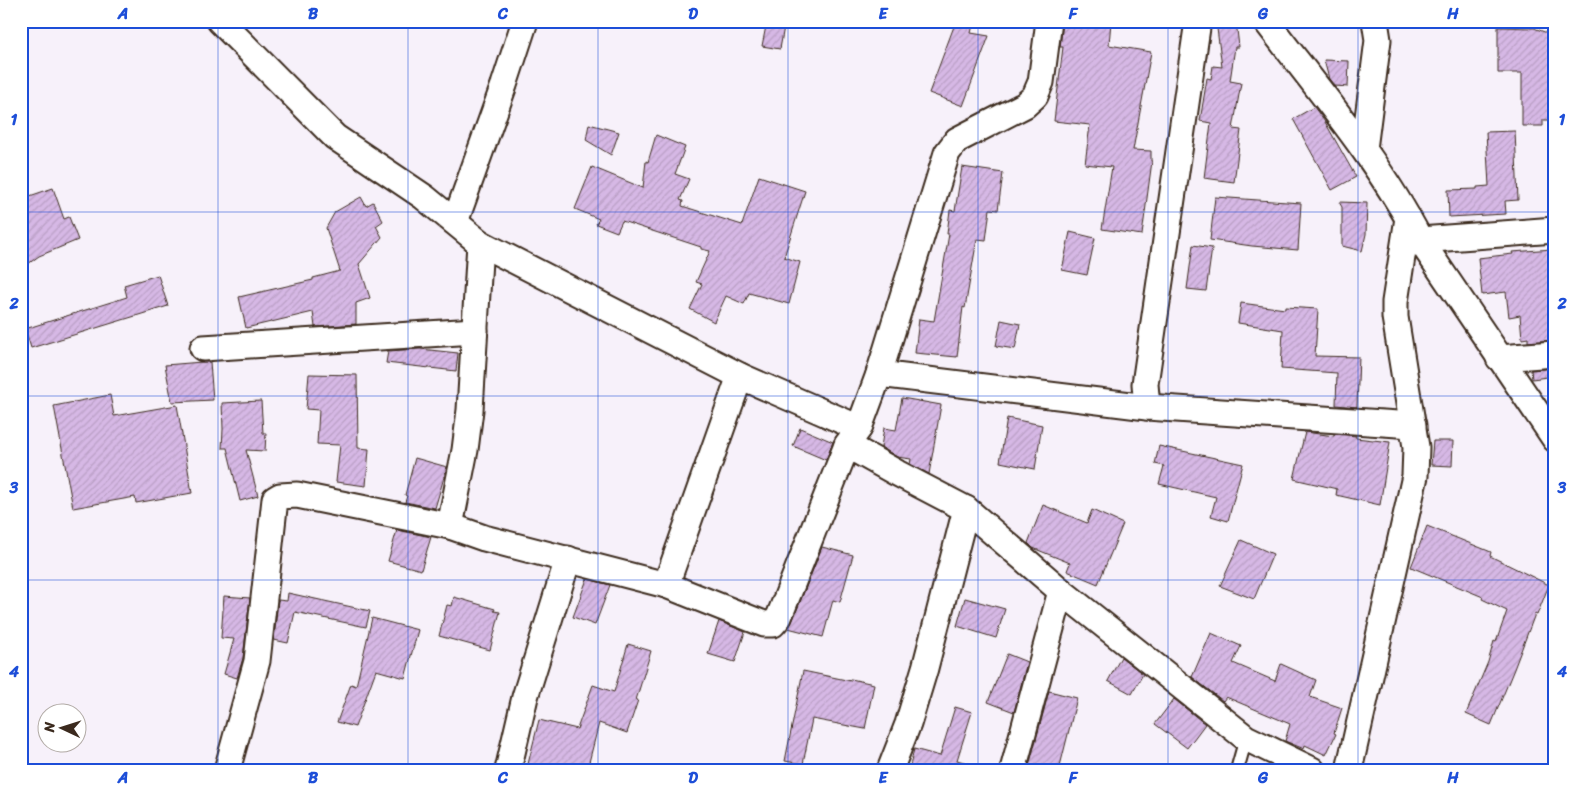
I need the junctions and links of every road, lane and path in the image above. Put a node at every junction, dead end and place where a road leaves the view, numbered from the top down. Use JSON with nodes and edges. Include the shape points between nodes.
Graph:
{"nodes":[{"id":1,"x":220,"y":21,"type":"edge"},
{"id":2,"x":524,"y":21,"type":"edge"},
{"id":3,"x":1049,"y":21,"type":"edge"},
{"id":4,"x":1198,"y":21,"type":"edge"},
{"id":5,"x":1266,"y":21,"type":"edge"},
{"id":6,"x":1375,"y":21,"type":"edge"},
{"id":7,"x":1364,"y":149,"type":"junction"},
{"id":8,"x":1408,"y":218,"type":"junction"},
{"id":9,"x":455,"y":222,"type":"junction"},
{"id":10,"x":1555,"y":230,"type":"edge"},
{"id":11,"x":1420,"y":240,"type":"junction"},
{"id":12,"x":480,"y":243,"type":"junction"},
{"id":13,"x":475,"y":331,"type":"junction"},
{"id":14,"x":202,"y":348,"type":"dead end"},
{"id":15,"x":1555,"y":354,"type":"edge"},
{"id":16,"x":1500,"y":358,"type":"junction"},
{"id":17,"x":879,"y":374,"type":"junction"},
{"id":18,"x":740,"y":376,"type":"junction"},
{"id":19,"x":1147,"y":407,"type":"junction"},
{"id":20,"x":1413,"y":425,"type":"junction"},
{"id":21,"x":853,"y":437,"type":"junction"},
{"id":22,"x":1555,"y":439,"type":"edge"},
{"id":23,"x":966,"y":509,"type":"junction"},
{"id":24,"x":450,"y":526,"type":"junction"},
{"id":25,"x":568,"y":559,"type":"junction"},
{"id":26,"x":666,"y":585,"type":"junction"},
{"id":27,"x":1061,"y":591,"type":"junction"},
{"id":28,"x":1246,"y":738,"type":"junction"},
{"id":29,"x":227,"y":770,"type":"edge"},
{"id":30,"x":508,"y":770,"type":"edge"},
{"id":31,"x":890,"y":770,"type":"edge"},
{"id":32,"x":1013,"y":770,"type":"edge"},
{"id":33,"x":1237,"y":770,"type":"edge"},
{"id":34,"x":1312,"y":770,"type":"edge"},
{"id":35,"x":1349,"y":770,"type":"edge"}],
"edges":[{"from":1,"to":9,"type":"street","via":[[335,137]]},
{"from":2,"to":9,"type":"street"},
{"from":3,"to":17,"type":"street","via":[[1041,82],[1035,96],[1025,105],[956,140],[948,153]]},
{"from":4,"to":19,"type":"street","via":[[1144,384]]},
{"from":5,"to":7,"type":"street"},
{"from":6,"to":7,"type":"street","via":[[1378,40]]},
{"from":7,"to":8,"type":"street"},
{"from":8,"to":11,"type":"street"},
{"from":8,"to":20,"type":"street","via":[[1395,317]]},
{"from":9,"to":12,"type":"street"},
{"from":10,"to":11,"type":"street"},
{"from":11,"to":16,"type":"street"},
{"from":12,"to":13,"type":"street"},
{"from":12,"to":18,"type":"street"},
{"from":13,"to":14,"type":"street"},
{"from":13,"to":24,"type":"street","via":[[465,450]]},
{"from":15,"to":16,"type":"street"},
{"from":16,"to":22,"type":"street"},
{"from":17,"to":19,"type":"street"},
{"from":17,"to":21,"type":"street"},
{"from":18,"to":21,"type":"street"},
{"from":18,"to":26,"type":"street"},
{"from":19,"to":20,"type":"street"},
{"from":20,"to":35,"type":"street","via":[[1415,476]]},
{"from":21,"to":23,"type":"street","via":[[897,473]]},
{"from":21,"to":26,"type":"street","via":[[779,618],[773,624],[764,624]]},
{"from":23,"to":27,"type":"street"},
{"from":23,"to":31,"type":"street","via":[[925,668]]},
{"from":24,"to":25,"type":"street"},
{"from":24,"to":29,"type":"street","via":[[298,495],[280,496],[275,500],[258,661]]},
{"from":25,"to":26,"type":"street"},
{"from":25,"to":30,"type":"street","via":[[525,697]]},
{"from":27,"to":28,"type":"street"},
{"from":27,"to":32,"type":"street"},
{"from":28,"to":33,"type":"lane"},
{"from":28,"to":34,"type":"street"}]}
